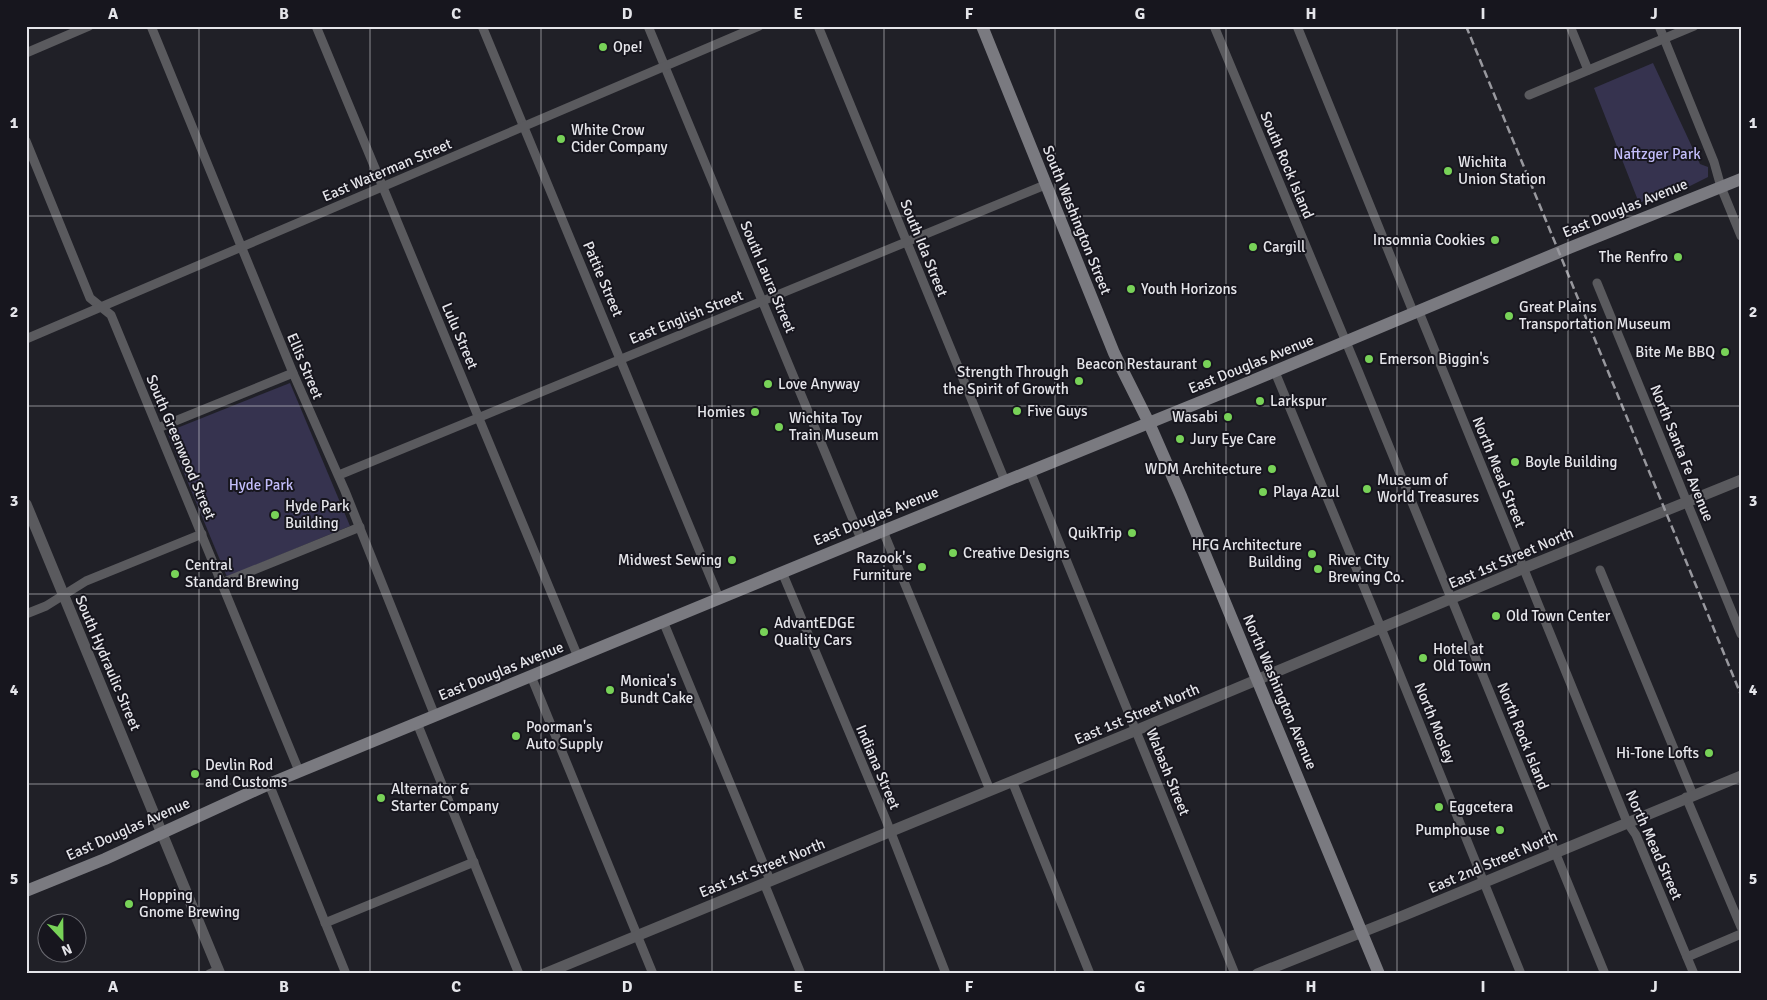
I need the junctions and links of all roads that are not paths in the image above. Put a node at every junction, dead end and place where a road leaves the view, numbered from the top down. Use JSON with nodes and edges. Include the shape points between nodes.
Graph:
{"nodes":[{"id":1,"x":89,"y":26,"type":"edge"},
{"id":2,"x":151,"y":26,"type":"edge"},
{"id":3,"x":316,"y":26,"type":"edge"},
{"id":4,"x":482,"y":26,"type":"edge"},
{"id":5,"x":648,"y":26,"type":"edge"},
{"id":6,"x":758,"y":26,"type":"edge"},
{"id":7,"x":818,"y":26,"type":"edge"},
{"id":8,"x":982,"y":26,"type":"edge"},
{"id":9,"x":1214,"y":26,"type":"edge"},
{"id":10,"x":1298,"y":26,"type":"edge"},
{"id":11,"x":1570,"y":26,"type":"edge"},
{"id":12,"x":1659,"y":26,"type":"edge"},
{"id":13,"x":1694,"y":26,"type":"edge"},
{"id":14,"x":1664,"y":39,"type":"junction"},
{"id":15,"x":26,"y":53,"type":"edge"},
{"id":16,"x":664,"y":66,"type":"junction"},
{"id":17,"x":1588,"y":70,"type":"junction"},
{"id":18,"x":1530,"y":95,"type":"dead end"},
{"id":19,"x":523,"y":126,"type":"junction"},
{"id":20,"x":26,"y":141,"type":"edge"},
{"id":21,"x":1741,"y":179,"type":"edge"},
{"id":22,"x":1045,"y":184,"type":"junction"},
{"id":23,"x":382,"y":187,"type":"junction"},
{"id":24,"x":1721,"y":187,"type":"junction"},
{"id":25,"x":1741,"y":236,"type":"edge"},
{"id":26,"x":907,"y":241,"type":"junction"},
{"id":27,"x":242,"y":247,"type":"junction"},
{"id":28,"x":1598,"y":283,"type":"dead end"},
{"id":29,"x":763,"y":300,"type":"junction"},
{"id":30,"x":101,"y":308,"type":"junction"},
{"id":31,"x":1416,"y":312,"type":"junction"},
{"id":32,"x":26,"y":339,"type":"edge"},
{"id":33,"x":1346,"y":342,"type":"junction"},
{"id":34,"x":621,"y":358,"type":"junction"},
{"id":35,"x":1275,"y":372,"type":"junction"},
{"id":36,"x":293,"y":373,"type":"junction"},
{"id":37,"x":479,"y":417,"type":"junction"},
{"id":38,"x":1149,"y":423,"type":"junction"},
{"id":39,"x":158,"y":428,"type":"junction"},
{"id":40,"x":1030,"y":471,"type":"junction"},
{"id":41,"x":339,"y":475,"type":"junction"},
{"id":42,"x":1741,"y":480,"type":"edge"},
{"id":43,"x":1005,"y":481,"type":"junction"},
{"id":44,"x":1687,"y":502,"type":"junction"},
{"id":45,"x":26,"y":504,"type":"edge"},
{"id":46,"x":360,"y":527,"type":"junction"},
{"id":47,"x":883,"y":531,"type":"junction"},
{"id":48,"x":202,"y":534,"type":"junction"},
{"id":49,"x":861,"y":539,"type":"junction"},
{"id":50,"x":1524,"y":568,"type":"junction"},
{"id":51,"x":1600,"y":570,"type":"dead end"},
{"id":52,"x":782,"y":572,"type":"junction"},
{"id":53,"x":222,"y":583,"type":"junction"},
{"id":54,"x":63,"y":595,"type":"junction"},
{"id":55,"x":720,"y":598,"type":"junction"},
{"id":56,"x":1452,"y":599,"type":"junction"},
{"id":57,"x":26,"y":614,"type":"edge"},
{"id":58,"x":663,"y":622,"type":"junction"},
{"id":59,"x":1381,"y":628,"type":"junction"},
{"id":60,"x":1741,"y":634,"type":"edge"},
{"id":61,"x":578,"y":657,"type":"junction"},
{"id":62,"x":531,"y":676,"type":"junction"},
{"id":63,"x":1258,"y":679,"type":"junction"},
{"id":64,"x":435,"y":716,"type":"junction"},
{"id":65,"x":417,"y":723,"type":"junction"},
{"id":66,"x":1137,"y":730,"type":"junction"},
{"id":67,"x":299,"y":771,"type":"junction"},
{"id":68,"x":1741,"y":776,"type":"edge"},
{"id":69,"x":1012,"y":781,"type":"junction"},
{"id":70,"x":269,"y":784,"type":"junction"},
{"id":71,"x":990,"y":790,"type":"junction"},
{"id":72,"x":1689,"y":796,"type":"junction"},
{"id":73,"x":1627,"y":822,"type":"junction"},
{"id":74,"x":890,"y":831,"type":"junction"},
{"id":75,"x":162,"y":832,"type":"junction"},
{"id":76,"x":1555,"y":852,"type":"junction"},
{"id":77,"x":474,"y":862,"type":"junction"},
{"id":78,"x":767,"y":882,"type":"junction"},
{"id":79,"x":1484,"y":882,"type":"junction"},
{"id":80,"x":26,"y":891,"type":"edge"},
{"id":81,"x":325,"y":923,"type":"junction"},
{"id":82,"x":1741,"y":927,"type":"edge"},
{"id":83,"x":1362,"y":932,"type":"junction"},
{"id":84,"x":1741,"y":934,"type":"edge"},
{"id":85,"x":637,"y":935,"type":"junction"},
{"id":86,"x":1687,"y":957,"type":"junction"},
{"id":87,"x":216,"y":972,"type":"edge"},
{"id":88,"x":346,"y":974,"type":"edge"},
{"id":89,"x":519,"y":974,"type":"edge"},
{"id":90,"x":544,"y":974,"type":"edge"},
{"id":91,"x":653,"y":974,"type":"edge"},
{"id":92,"x":801,"y":974,"type":"edge"},
{"id":93,"x":946,"y":974,"type":"edge"},
{"id":94,"x":1090,"y":974,"type":"edge"},
{"id":95,"x":1234,"y":974,"type":"edge"},
{"id":96,"x":1256,"y":974,"type":"edge"},
{"id":97,"x":1379,"y":974,"type":"edge"},
{"id":98,"x":1521,"y":974,"type":"edge"},
{"id":99,"x":1606,"y":974,"type":"edge"},
{"id":100,"x":1694,"y":974,"type":"edge"}],
"edges":[{"from":1,"to":15,"type":"street"},
{"from":2,"to":27,"type":"street","name":"Ellis Street"},
{"from":3,"to":23,"type":"street","name":"Lulu Street"},
{"from":4,"to":19,"type":"street","name":"Pattie Street"},
{"from":5,"to":16,"type":"street","name":"South Laura Street"},
{"from":6,"to":16,"type":"street","name":"East Waterman Street"},
{"from":7,"to":26,"type":"street","name":"South Ida Street"},
{"from":8,"to":22,"type":"main road","name":"South Washington Street"},
{"from":9,"to":33,"type":"street","name":"South Rock Island"},
{"from":10,"to":31,"type":"street","name":"North Mead Street"},
{"from":11,"to":17,"type":"street"},
{"from":12,"to":14,"type":"street"},
{"from":13,"to":14,"type":"street"},
{"from":14,"to":17,"type":"street"},
{"from":14,"to":24,"type":"street"},
{"from":16,"to":19,"type":"street","name":"East Waterman Street"},
{"from":16,"to":29,"type":"street","name":"South Laura Street"},
{"from":17,"to":18,"type":"street"},
{"from":19,"to":23,"type":"street","name":"East Waterman Street"},
{"from":19,"to":34,"type":"street","name":"Pattie Street"},
{"from":20,"to":30,"type":"street","name":"South Greenwood Street","via":[[90,298]]},
{"from":21,"to":24,"type":"main road","name":"East Douglas Avenue"},
{"from":22,"to":26,"type":"street","name":"East English Street"},
{"from":22,"to":38,"type":"main road","name":"South Washington Street","via":[[1114,352]]},
{"from":23,"to":27,"type":"street","name":"East Waterman Street"},
{"from":23,"to":37,"type":"street","name":"Lulu Street"},
{"from":24,"to":25,"type":"street"},
{"from":24,"to":31,"type":"main road","name":"East Douglas Avenue"},
{"from":26,"to":29,"type":"street","name":"East English Street"},
{"from":26,"to":43,"type":"street","name":"South Ida Street"},
{"from":27,"to":30,"type":"street","name":"East Waterman Street"},
{"from":27,"to":36,"type":"street","name":"Ellis Street"},
{"from":28,"to":44,"type":"street","name":"North Santa Fe Avenue"},
{"from":29,"to":34,"type":"street","name":"East English Street"},
{"from":29,"to":49,"type":"street","name":"South Laura Street"},
{"from":30,"to":32,"type":"street","name":"East Waterman Street"},
{"from":30,"to":39,"type":"street","name":"South Greenwood Street","via":[[110,315]]},
{"from":31,"to":33,"type":"main road","name":"East Douglas Avenue"},
{"from":31,"to":50,"type":"street","name":"North Mead Street"},
{"from":33,"to":35,"type":"main road","name":"East Douglas Avenue"},
{"from":33,"to":56,"type":"street","name":"North Rock Island"},
{"from":34,"to":37,"type":"street","name":"East English Street"},
{"from":34,"to":55,"type":"street","name":"Pattie Street"},
{"from":35,"to":38,"type":"main road","name":"East Douglas Avenue"},
{"from":35,"to":59,"type":"street","name":"North Mosley"},
{"from":36,"to":39,"type":"street"},
{"from":36,"to":41,"type":"street","name":"Ellis Street"},
{"from":37,"to":41,"type":"street","name":"East English Street"},
{"from":37,"to":61,"type":"street","name":"Lulu Street"},
{"from":38,"to":40,"type":"main road","name":"East Douglas Avenue"},
{"from":38,"to":63,"type":"main road","name":"North Washington Avenue"},
{"from":39,"to":48,"type":"street","name":"South Greenwood Street"},
{"from":40,"to":43,"type":"main road","name":"East Douglas Avenue"},
{"from":40,"to":66,"type":"street","name":"Wabash Street"},
{"from":41,"to":46,"type":"street","name":"Ellis Street"},
{"from":42,"to":44,"type":"street","name":"East 1st Street North"},
{"from":43,"to":47,"type":"main road","name":"East Douglas Avenue"},
{"from":44,"to":50,"type":"street","name":"East 1st Street North"},
{"from":44,"to":60,"type":"street","name":"North Santa Fe Avenue"},
{"from":45,"to":54,"type":"street","name":"South Hydraulic Street"},
{"from":46,"to":53,"type":"street"},
{"from":46,"to":64,"type":"street","name":"Ellis Street"},
{"from":47,"to":49,"type":"main road","name":"East Douglas Avenue"},
{"from":47,"to":71,"type":"street"},
{"from":48,"to":53,"type":"street","name":"South Greenwood Street"},
{"from":48,"to":54,"type":"street","via":[[86,581]]},
{"from":49,"to":52,"type":"main road","name":"East Douglas Avenue"},
{"from":50,"to":56,"type":"street","name":"East 1st Street North"},
{"from":50,"to":73,"type":"street","name":"North Mead Street"},
{"from":51,"to":72,"type":"street"},
{"from":52,"to":55,"type":"main road","name":"East Douglas Avenue"},
{"from":52,"to":74,"type":"street","name":"Indiana Street"},
{"from":53,"to":67,"type":"street","name":"South Greenwood Street"},
{"from":54,"to":57,"type":"street"},
{"from":54,"to":75,"type":"street","name":"South Hydraulic Street"},
{"from":55,"to":58,"type":"main road","name":"East Douglas Avenue"},
{"from":56,"to":59,"type":"street","name":"East 1st Street North"},
{"from":56,"to":76,"type":"street","name":"North Rock Island"},
{"from":58,"to":61,"type":"main road","name":"East Douglas Avenue"},
{"from":58,"to":78,"type":"street"},
{"from":59,"to":63,"type":"street","name":"East 1st Street North"},
{"from":59,"to":79,"type":"street","name":"North Mosley"},
{"from":61,"to":62,"type":"main road","name":"East Douglas Avenue"},
{"from":62,"to":64,"type":"main road","name":"East Douglas Avenue"},
{"from":62,"to":85,"type":"street"},
{"from":63,"to":66,"type":"street","name":"East 1st Street North"},
{"from":63,"to":83,"type":"main road","name":"North Washington Avenue"},
{"from":64,"to":65,"type":"main road","name":"East Douglas Avenue"},
{"from":65,"to":67,"type":"main road","name":"East Douglas Avenue"},
{"from":65,"to":77,"type":"street"},
{"from":66,"to":69,"type":"street","name":"East 1st Street North"},
{"from":66,"to":95,"type":"street","name":"Wabash Street"},
{"from":67,"to":70,"type":"main road","name":"East Douglas Avenue"},
{"from":68,"to":72,"type":"street","name":"East 2nd Street North"},
{"from":69,"to":71,"type":"street","name":"East 1st Street North"},
{"from":69,"to":94,"type":"street"},
{"from":70,"to":75,"type":"main road","name":"East Douglas Avenue"},
{"from":70,"to":81,"type":"street"},
{"from":71,"to":74,"type":"street","name":"East 1st Street North"},
{"from":72,"to":73,"type":"street","name":"East 2nd Street North"},
{"from":72,"to":82,"type":"street"},
{"from":73,"to":76,"type":"street","name":"East 2nd Street North"},
{"from":73,"to":86,"type":"street","name":"North Mead Street","via":[[1636,835]]},
{"from":74,"to":78,"type":"street","name":"East 1st Street North"},
{"from":74,"to":93,"type":"street","name":"Indiana Street"},
{"from":75,"to":80,"type":"main road","name":"East Douglas Avenue"},
{"from":75,"to":87,"type":"street","name":"South Hydraulic Street"},
{"from":76,"to":79,"type":"street","name":"East 2nd Street North"},
{"from":76,"to":99,"type":"street","name":"North Rock Island"},
{"from":77,"to":81,"type":"street"},
{"from":77,"to":89,"type":"street"},
{"from":78,"to":85,"type":"street","name":"East 1st Street North"},
{"from":78,"to":92,"type":"street"},
{"from":79,"to":83,"type":"street","name":"East 2nd Street North"},
{"from":79,"to":98,"type":"street","name":"North Mosley"},
{"from":81,"to":88,"type":"street"},
{"from":83,"to":96,"type":"street","name":"East 2nd Street North"},
{"from":83,"to":97,"type":"main road","name":"North Washington Avenue"},
{"from":84,"to":86,"type":"street"},
{"from":85,"to":90,"type":"street","name":"East 1st Street North"},
{"from":85,"to":91,"type":"street"},
{"from":86,"to":100,"type":"street","name":"North Mead Street"}]}
